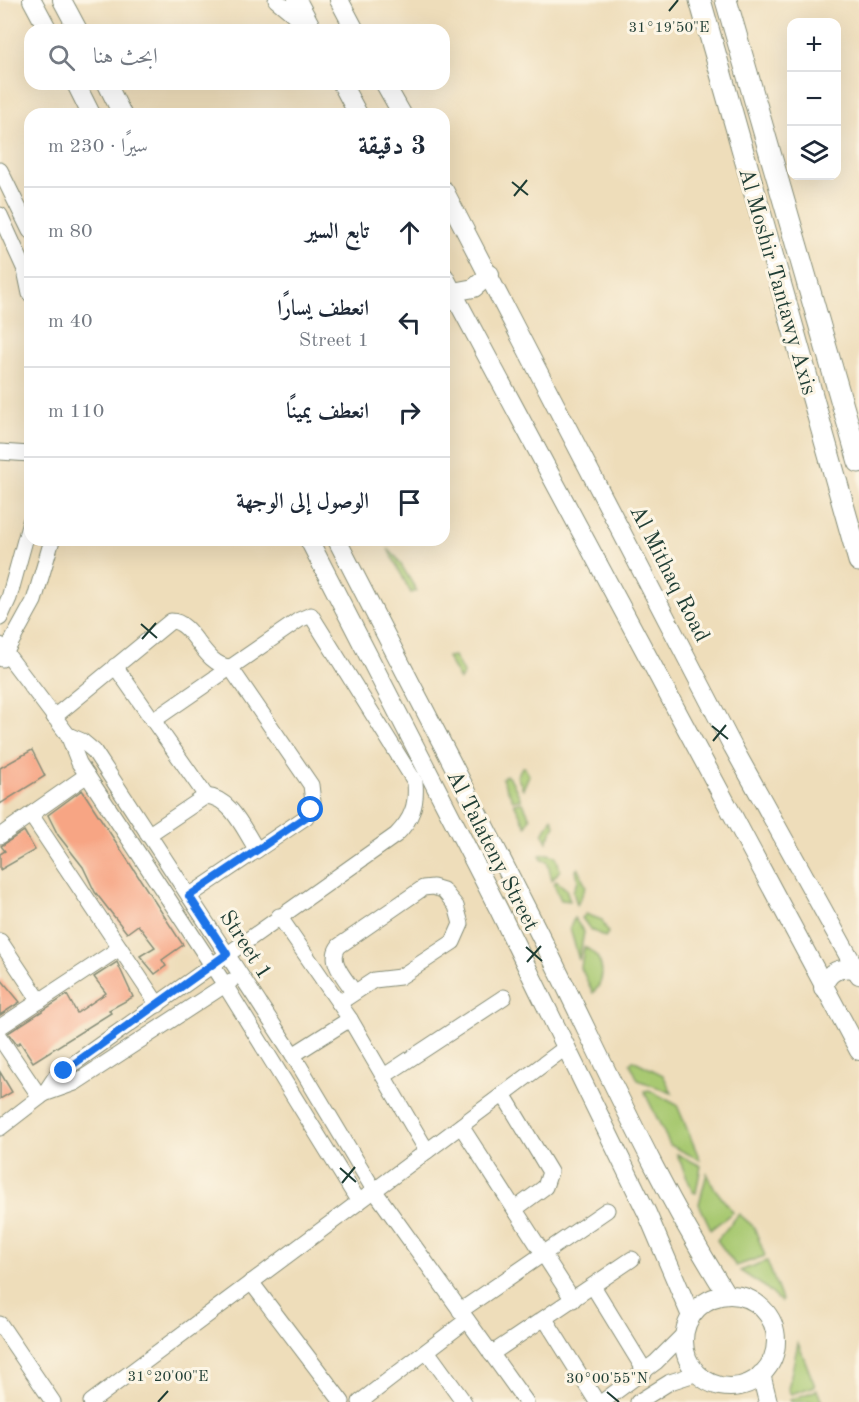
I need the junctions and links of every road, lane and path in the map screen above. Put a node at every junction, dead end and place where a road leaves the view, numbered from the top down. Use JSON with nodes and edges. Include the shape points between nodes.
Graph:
{"nodes":[{"id":1,"x":32,"y":0,"type":"edge"},
{"id":2,"x":62,"y":0,"type":"edge"},
{"id":3,"x":276,"y":0,"type":"edge"},
{"id":4,"x":297,"y":0,"type":"edge"},
{"id":5,"x":339,"y":0,"type":"edge"},
{"id":6,"x":700,"y":0,"type":"edge"},
{"id":7,"x":726,"y":0,"type":"edge"},
{"id":8,"x":45,"y":24,"type":"edge"},
{"id":9,"x":75,"y":24,"type":"edge"},
{"id":10,"x":306,"y":24,"type":"edge"},
{"id":11,"x":310,"y":24,"type":"edge"},
{"id":12,"x":352,"y":24,"type":"edge"},
{"id":13,"x":79,"y":90,"type":"edge"},
{"id":14,"x":110,"y":90,"type":"edge"},
{"id":15,"x":345,"y":90,"type":"edge"},
{"id":16,"x":389,"y":90,"type":"edge"},
{"id":17,"x":89,"y":108,"type":"edge"},
{"id":18,"x":120,"y":108,"type":"edge"},
{"id":19,"x":355,"y":108,"type":"edge"},
{"id":20,"x":399,"y":108,"type":"edge"},
{"id":21,"x":0,"y":170,"type":"edge"},
{"id":22,"x":450,"y":201,"type":"edge"},
{"id":23,"x":0,"y":214,"type":"edge"},
{"id":24,"x":24,"y":219,"type":"edge"},
{"id":25,"x":24,"y":268,"type":"edge"},
{"id":26,"x":490,"y":274,"type":"junction"},
{"id":27,"x":450,"y":287,"type":"edge"},
{"id":28,"x":453,"y":292,"type":"junction"},
{"id":29,"x":0,"y":452,"type":"edge"},
{"id":30,"x":24,"y":454,"type":"edge"},
{"id":31,"x":859,"y":462,"type":"edge"},
{"id":32,"x":24,"y":544,"type":"edge"},
{"id":33,"x":50,"y":546,"type":"edge"},
{"id":34,"x":312,"y":546,"type":"edge"},
{"id":35,"x":341,"y":546,"type":"edge"},
{"id":36,"x":859,"y":561,"type":"edge"},
{"id":37,"x":0,"y":618,"type":"edge"},
{"id":38,"x":2,"y":653,"type":"edge"},
{"id":39,"x":115,"y":666,"type":"junction"},
{"id":40,"x":230,"y":667,"type":"junction"},
{"id":41,"x":54,"y":717,"type":"junction"},
{"id":42,"x":154,"y":720,"type":"junction"},
{"id":43,"x":68,"y":735,"type":"junction"},
{"id":44,"x":734,"y":747,"type":"junction"},
{"id":45,"x":704,"y":762,"type":"junction"},
{"id":46,"x":87,"y":775,"type":"junction"},
{"id":47,"x":206,"y":796,"type":"junction"},
{"id":48,"x":31,"y":815,"type":"junction"},
{"id":49,"x":1,"y":835,"type":"edge"},
{"id":50,"x":148,"y":835,"type":"junction"},
{"id":51,"x":257,"y":850,"type":"junction"},
{"id":52,"x":189,"y":896,"type":"junction"},
{"id":53,"x":279,"y":915,"type":"junction"},
{"id":54,"x":0,"y":941,"type":"edge"},
{"id":55,"x":120,"y":948,"type":"junction"},
{"id":56,"x":227,"y":954,"type":"junction"},
{"id":57,"x":212,"y":965,"type":"junction"},
{"id":58,"x":857,"y":972,"type":"edge"},
{"id":59,"x":240,"y":974,"type":"junction"},
{"id":60,"x":225,"y":985,"type":"junction"},
{"id":61,"x":823,"y":988,"type":"junction"},
{"id":62,"x":354,"y":992,"type":"junction"},
{"id":63,"x":504,"y":997,"type":"dead end"},
{"id":64,"x":40,"y":1001,"type":"junction"},
{"id":65,"x":339,"y":1003,"type":"junction"},
{"id":66,"x":158,"y":1005,"type":"junction"},
{"id":67,"x":350,"y":1019,"type":"junction"},
{"id":68,"x":0,"y":1028,"type":"edge"},
{"id":69,"x":2,"y":1043,"type":"edge"},
{"id":70,"x":565,"y":1048,"type":"junction"},
{"id":71,"x":859,"y":1051,"type":"edge"},
{"id":72,"x":293,"y":1055,"type":"junction"},
{"id":73,"x":384,"y":1076,"type":"junction"},
{"id":74,"x":503,"y":1094,"type":"junction"},
{"id":75,"x":42,"y":1095,"type":"junction"},
{"id":76,"x":461,"y":1126,"type":"junction"},
{"id":77,"x":0,"y":1128,"type":"edge"},
{"id":78,"x":428,"y":1151,"type":"junction"},
{"id":79,"x":374,"y":1190,"type":"junction"},
{"id":80,"x":359,"y":1202,"type":"junction"},
{"id":81,"x":515,"y":1209,"type":"junction"},
{"id":82,"x":607,"y":1210,"type":"dead end"},
{"id":83,"x":544,"y":1254,"type":"junction"},
{"id":84,"x":632,"y":1259,"type":"dead end"},
{"id":85,"x":251,"y":1282,"type":"junction"},
{"id":86,"x":593,"y":1286,"type":"junction"},
{"id":87,"x":727,"y":1295,"type":"junction"},
{"id":88,"x":573,"y":1300,"type":"junction"},
{"id":89,"x":464,"y":1316,"type":"junction"},
{"id":90,"x":691,"y":1316,"type":"junction"},
{"id":91,"x":545,"y":1319,"type":"junction"},
{"id":92,"x":2,"y":1330,"type":"edge"},
{"id":93,"x":685,"y":1333,"type":"junction"},
{"id":94,"x":427,"y":1351,"type":"junction"},
{"id":95,"x":491,"y":1354,"type":"junction"},
{"id":96,"x":645,"y":1371,"type":"junction"},
{"id":97,"x":698,"y":1373,"type":"junction"},
{"id":98,"x":761,"y":1374,"type":"junction"},
{"id":99,"x":717,"y":1384,"type":"junction"},
{"id":100,"x":53,"y":1402,"type":"edge"},
{"id":101,"x":91,"y":1402,"type":"edge"},
{"id":102,"x":342,"y":1402,"type":"edge"},
{"id":103,"x":360,"y":1402,"type":"edge"},
{"id":104,"x":464,"y":1402,"type":"edge"},
{"id":105,"x":526,"y":1402,"type":"edge"},
{"id":106,"x":597,"y":1402,"type":"edge"},
{"id":107,"x":602,"y":1402,"type":"edge"},
{"id":108,"x":638,"y":1402,"type":"edge"},
{"id":109,"x":726,"y":1402,"type":"edge"},
{"id":110,"x":768,"y":1402,"type":"edge"}],
"edges":[{"from":1,"to":8,"type":"main road"},
{"from":2,"to":9,"type":"main road"},
{"from":3,"to":10,"type":"street"},
{"from":4,"to":11,"type":"main road"},
{"from":5,"to":12,"type":"main road"},
{"from":6,"to":36,"type":"highway","name":"Al Moshir Tantawy Axis"},
{"from":7,"to":31,"type":"highway","name":"Al Moshir Tantawy Axis"},
{"from":13,"to":17,"type":"main road"},
{"from":14,"to":18,"type":"main road"},
{"from":15,"to":19,"type":"main road"},
{"from":16,"to":20,"type":"main road"},
{"from":21,"to":24,"type":"street"},
{"from":22,"to":26,"type":"main road","name":"Al Mithaq Road"},
{"from":23,"to":25,"type":"street"},
{"from":26,"to":28,"type":"main road","via":[[474,288]]},
{"from":26,"to":44,"type":"main road","name":"Al Mithaq Road"},
{"from":27,"to":28,"type":"main road"},
{"from":28,"to":45,"type":"main road"},
{"from":29,"to":30,"type":"street"},
{"from":32,"to":37,"type":"street"},
{"from":33,"to":38,"type":"street","via":[[34,601]]},
{"from":34,"to":70,"type":"main road","name":"Al Talateny Street","via":[[499,910]]},
{"from":35,"to":87,"type":"main road","name":"Al Talateny Street","via":[[663,1182]]},
{"from":38,"to":41,"type":"street","name":"Street 1"},
{"from":39,"to":40,"type":"street","via":[[167,622],[175,621],[182,624],[209,657],[223,667]]},
{"from":39,"to":41,"type":"street"},
{"from":39,"to":42,"type":"street"},
{"from":40,"to":42,"type":"street"},
{"from":40,"to":51,"type":"street","via":[[313,793],[306,817]]},
{"from":40,"to":53,"type":"street","via":[[311,615],[415,782],[416,797],[410,818],[396,835]]},
{"from":41,"to":43,"type":"street","name":"Street 1"},
{"from":42,"to":47,"type":"street"},
{"from":43,"to":46,"type":"street","name":"Street 1"},
{"from":43,"to":50,"type":"street","name":"Street 1","via":[[94,751]]},
{"from":44,"to":45,"type":"main road"},
{"from":44,"to":58,"type":"main road","name":"Al Mithaq Road"},
{"from":45,"to":61,"type":"main road"},
{"from":46,"to":48,"type":"street"},
{"from":46,"to":57,"type":"street","name":"Street 1"},
{"from":47,"to":50,"type":"street"},
{"from":47,"to":51,"type":"street","via":[[225,802]]},
{"from":48,"to":49,"type":"street"},
{"from":48,"to":55,"type":"street"},
{"from":50,"to":52,"type":"street","name":"Street 1"},
{"from":51,"to":52,"type":"street"},
{"from":52,"to":56,"type":"street","name":"Street 1"},
{"from":53,"to":56,"type":"street"},
{"from":53,"to":65,"type":"street"},
{"from":54,"to":64,"type":"street"},
{"from":55,"to":64,"type":"street"},
{"from":55,"to":66,"type":"street"},
{"from":56,"to":57,"type":"street"},
{"from":56,"to":59,"type":"street","name":"Street 1"},
{"from":57,"to":60,"type":"street","name":"Street 1"},
{"from":57,"to":66,"type":"street"},
{"from":58,"to":61,"type":"main road","via":[[834,971]]},
{"from":59,"to":60,"type":"street"},
{"from":59,"to":72,"type":"street","name":"Street 1"},
{"from":60,"to":75,"type":"street","via":[[75,1083]]},
{"from":60,"to":80,"type":"street","name":"Street 1"},
{"from":61,"to":71,"type":"main road"},
{"from":62,"to":62,"type":"street","via":[[374,980],[400,977],[453,942],[460,931],[460,918],[448,894],[439,888],[423,888],[339,946],[334,960]]},
{"from":62,"to":65,"type":"street"},
{"from":63,"to":73,"type":"street"},
{"from":64,"to":68,"type":"street"},
{"from":65,"to":67,"type":"street"},
{"from":66,"to":75,"type":"street","via":[[56,1076]]},
{"from":67,"to":72,"type":"street"},
{"from":67,"to":73,"type":"street"},
{"from":69,"to":75,"type":"street"},
{"from":70,"to":74,"type":"street"},
{"from":70,"to":90,"type":"main road","name":"Al Talateny Street","via":[[651,1222]]},
{"from":72,"to":79,"type":"street","name":"Street 1"},
{"from":73,"to":78,"type":"street"},
{"from":74,"to":76,"type":"street"},
{"from":74,"to":81,"type":"street","via":[[550,1172],[545,1187]]},
{"from":75,"to":77,"type":"street"},
{"from":76,"to":78,"type":"street"},
{"from":76,"to":81,"type":"street"},
{"from":78,"to":79,"type":"street"},
{"from":79,"to":80,"type":"street"},
{"from":79,"to":89,"type":"street","name":"Street 1"},
{"from":80,"to":85,"type":"street"},
{"from":81,"to":83,"type":"street"},
{"from":82,"to":83,"type":"street"},
{"from":83,"to":88,"type":"street"},
{"from":83,"to":89,"type":"street"},
{"from":84,"to":86,"type":"street"},
{"from":85,"to":101,"type":"street"},
{"from":85,"to":102,"type":"street"},
{"from":86,"to":88,"type":"street"},
{"from":86,"to":96,"type":"street"},
{"from":87,"to":90,"type":"main road","via":[[703,1304]]},
{"from":87,"to":98,"type":"main road","via":[[754,1302],[772,1323],[775,1350]]},
{"from":88,"to":91,"type":"street"},
{"from":89,"to":94,"type":"street"},
{"from":89,"to":95,"type":"street","name":"Street 1"},
{"from":90,"to":93,"type":"main road"},
{"from":91,"to":95,"type":"street"},
{"from":91,"to":106,"type":"street"},
{"from":92,"to":100,"type":"street"},
{"from":93,"to":96,"type":"street"},
{"from":93,"to":97,"type":"main road","via":[[688,1359]]},
{"from":94,"to":103,"type":"street"},
{"from":94,"to":104,"type":"street"},
{"from":95,"to":105,"type":"street","name":"Street 1"},
{"from":96,"to":107,"type":"street"},
{"from":97,"to":99,"type":"main road"},
{"from":97,"to":108,"type":"street","via":[[670,1382]]},
{"from":98,"to":99,"type":"main road","via":[[745,1384]]},
{"from":98,"to":110,"type":"main road"},
{"from":99,"to":109,"type":"main road"}]}
